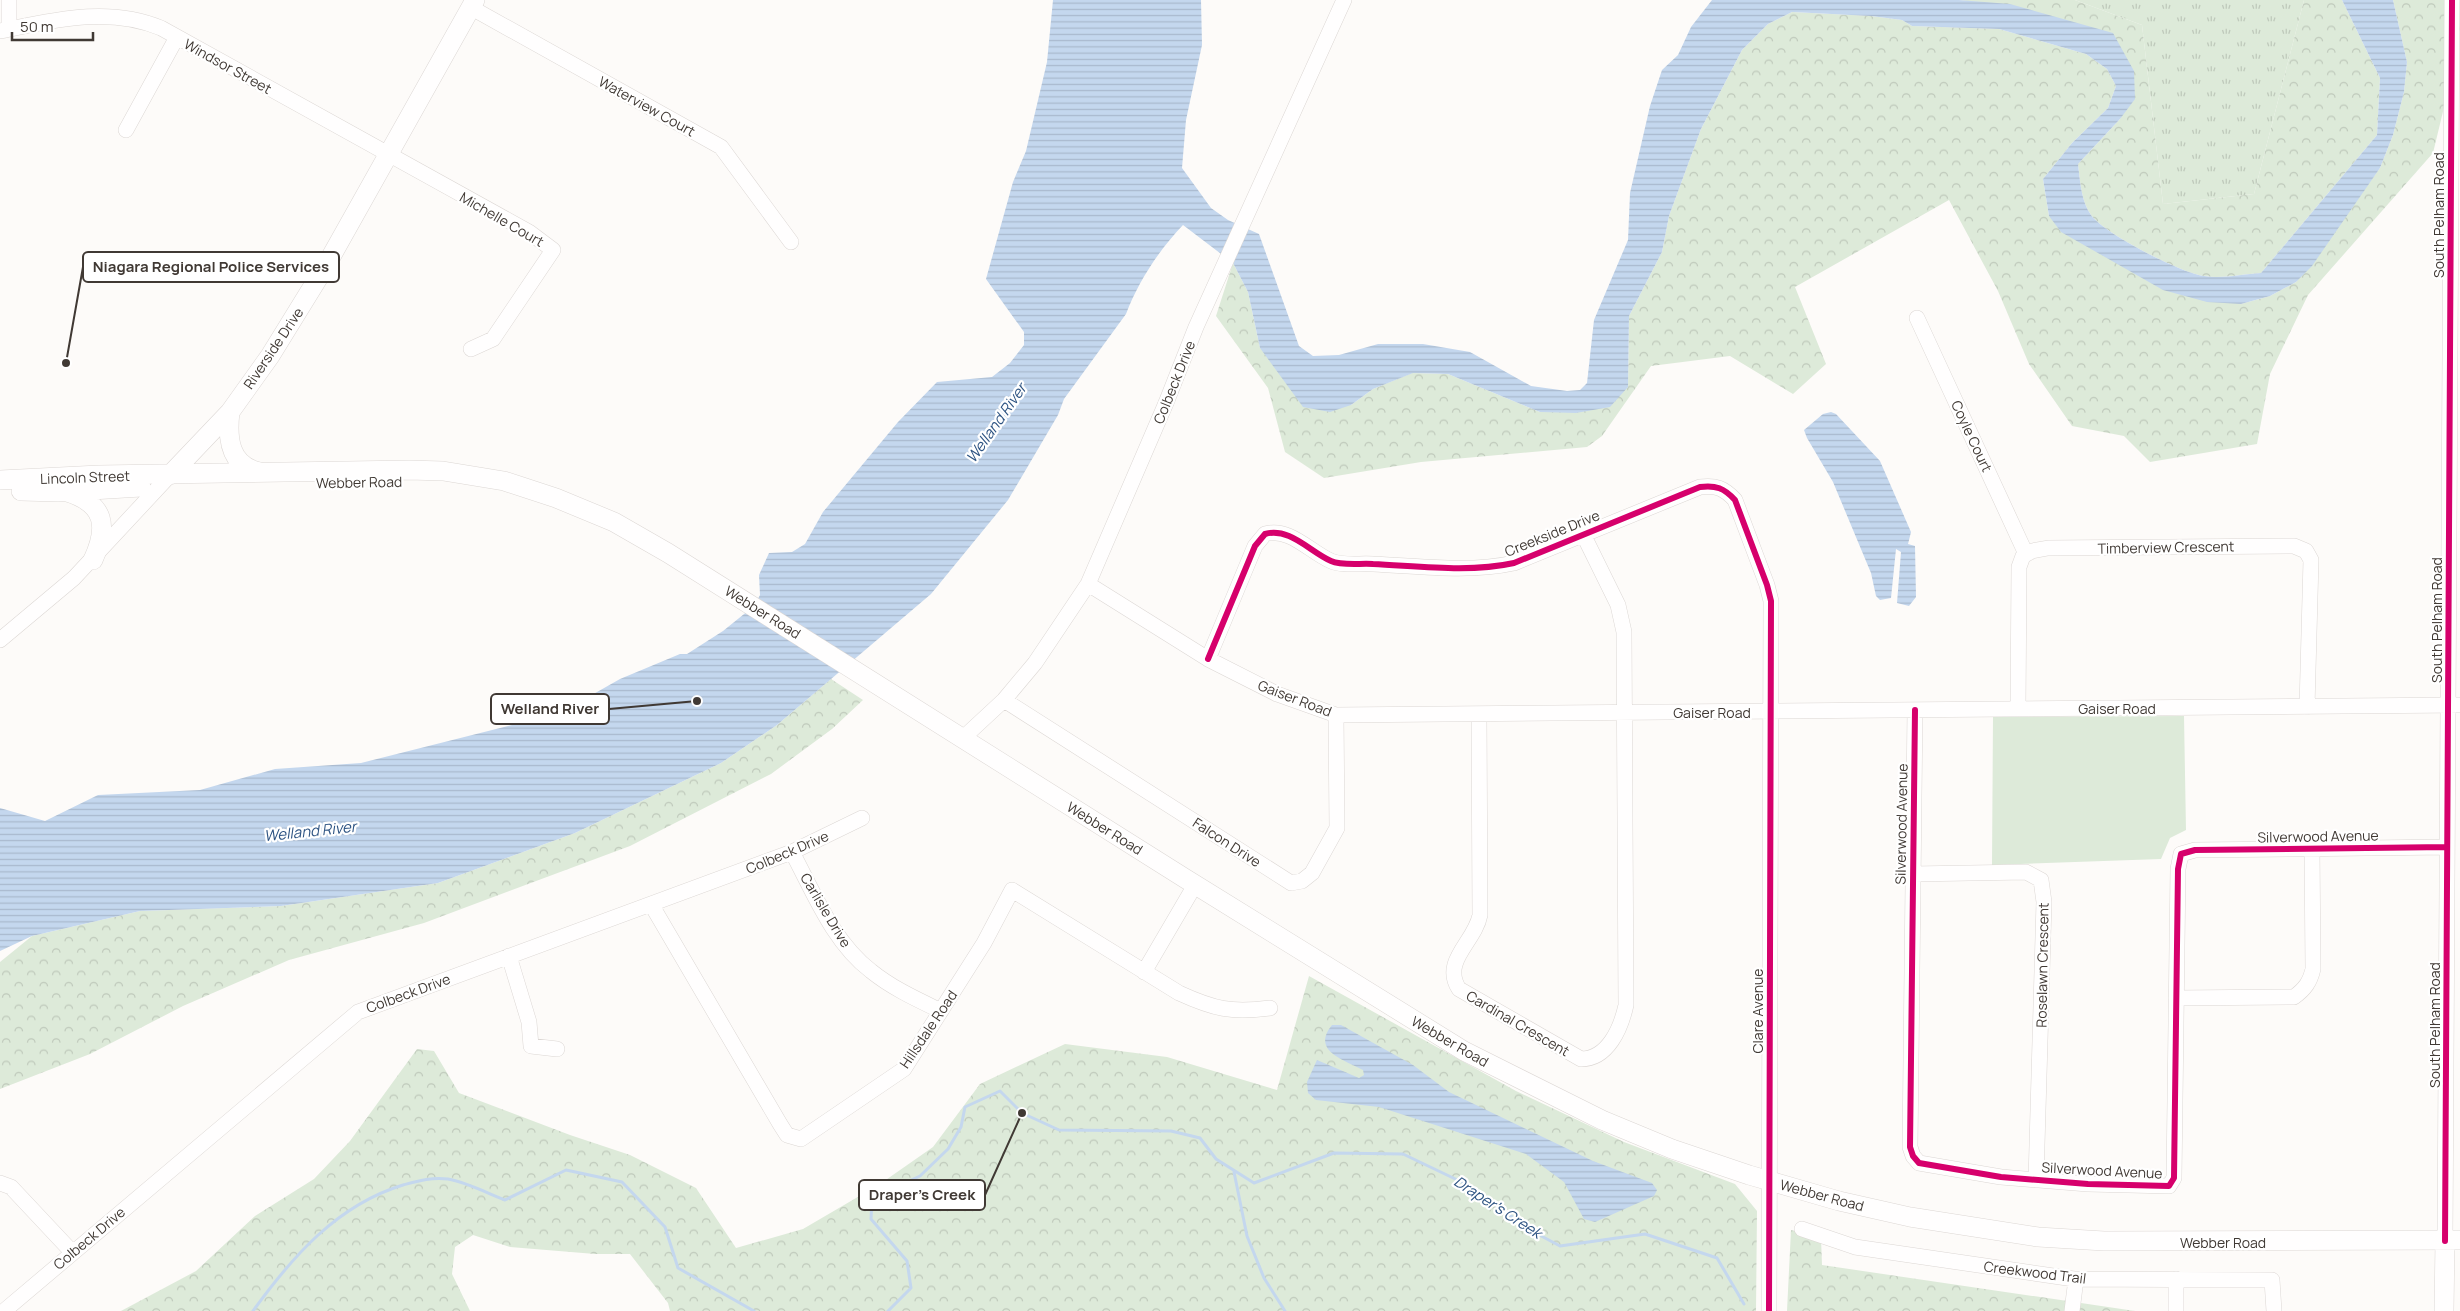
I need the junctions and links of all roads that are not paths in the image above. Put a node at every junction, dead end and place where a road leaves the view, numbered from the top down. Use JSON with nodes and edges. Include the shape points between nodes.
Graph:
{"nodes":[{"id":1,"x":9,"y":0,"type":"edge"},
{"id":2,"x":1344,"y":0,"type":"edge"},
{"id":3,"x":2452,"y":0,"type":"edge"},
{"id":4,"x":472,"y":4,"type":"edge"},
{"id":5,"x":5,"y":30,"type":"edge"},
{"id":6,"x":177,"y":37,"type":"junction"},
{"id":7,"x":126,"y":130,"type":"dead end"},
{"id":8,"x":387,"y":155,"type":"junction"},
{"id":9,"x":791,"y":242,"type":"dead end"},
{"id":10,"x":1917,"y":318,"type":"dead end"},
{"id":11,"x":471,"y":349,"type":"dead end"},
{"id":12,"x":230,"y":412,"type":"junction"},
{"id":13,"x":262,"y":473,"type":"junction"},
{"id":14,"x":0,"y":480,"type":"edge"},
{"id":15,"x":166,"y":480,"type":"junction"},
{"id":16,"x":0,"y":491,"type":"edge"},
{"id":17,"x":58,"y":492,"type":"junction"},
{"id":18,"x":556,"y":498,"type":"junction"},
{"id":19,"x":1583,"y":534,"type":"junction"},
{"id":20,"x":2454,"y":549,"type":"edge"},
{"id":21,"x":2026,"y":554,"type":"junction"},
{"id":22,"x":92,"y":560,"type":"junction"},
{"id":23,"x":1088,"y":584,"type":"junction"},
{"id":24,"x":0,"y":640,"type":"edge"},
{"id":25,"x":1208,"y":659,"type":"junction"},
{"id":26,"x":1004,"y":700,"type":"junction"},
{"id":27,"x":2454,"y":705,"type":"edge"},
{"id":28,"x":2307,"y":707,"type":"junction"},
{"id":29,"x":2018,"y":709,"type":"junction"},
{"id":30,"x":1915,"y":710,"type":"junction"},
{"id":31,"x":1770,"y":711,"type":"junction"},
{"id":32,"x":1623,"y":712,"type":"junction"},
{"id":33,"x":1479,"y":714,"type":"junction"},
{"id":34,"x":1336,"y":715,"type":"junction"},
{"id":35,"x":963,"y":738,"type":"junction"},
{"id":36,"x":862,"y":818,"type":"dead end"},
{"id":37,"x":2447,"y":847,"type":"junction"},
{"id":38,"x":2312,"y":848,"type":"junction"},
{"id":39,"x":792,"y":852,"type":"junction"},
{"id":40,"x":1913,"y":874,"type":"junction"},
{"id":41,"x":1195,"y":885,"type":"junction"},
{"id":42,"x":652,"y":904,"type":"junction"},
{"id":43,"x":509,"y":956,"type":"junction"},
{"id":44,"x":1144,"y":972,"type":"junction"},
{"id":45,"x":2176,"y":998,"type":"junction"},
{"id":46,"x":1270,"y":1008,"type":"dead end"},
{"id":47,"x":941,"y":1012,"type":"junction"},
{"id":48,"x":557,"y":1049,"type":"dead end"},
{"id":49,"x":2453,"y":1061,"type":"edge"},
{"id":50,"x":2036,"y":1180,"type":"junction"},
{"id":51,"x":1769,"y":1181,"type":"junction"},
{"id":52,"x":0,"y":1183,"type":"edge"},
{"id":53,"x":1802,"y":1229,"type":"dead end"},
{"id":54,"x":2452,"y":1241,"type":"edge"},
{"id":55,"x":72,"y":1252,"type":"junction"},
{"id":56,"x":2076,"y":1279,"type":"junction"},
{"id":57,"x":2176,"y":1279,"type":"junction"},
{"id":58,"x":4,"y":1311,"type":"edge"},
{"id":59,"x":1769,"y":1311,"type":"edge"},
{"id":60,"x":2072,"y":1311,"type":"edge"},
{"id":61,"x":2176,"y":1311,"type":"edge"},
{"id":62,"x":2274,"y":1311,"type":"edge"},
{"id":63,"x":2444,"y":1311,"type":"edge"}],
"edges":[{"from":1,"to":5,"type":"street"},
{"from":2,"to":23,"type":"street","name":"Colbeck Drive","via":[[1196,327]]},
{"from":3,"to":20,"type":"street","name":"South Pelham Road"},
{"from":4,"to":8,"type":"main road","name":"Riverside Drive"},
{"from":4,"to":9,"type":"street","name":"Waterview Court","via":[[721,147]]},
{"from":5,"to":6,"type":"street","name":"Windsor Street","via":[[108,15],[144,21]]},
{"from":6,"to":7,"type":"street"},
{"from":6,"to":8,"type":"street","name":"Windsor Street"},
{"from":8,"to":11,"type":"street","name":"Michelle Court","via":[[529,232],[553,250],[493,338]]},
{"from":8,"to":12,"type":"main road","name":"Riverside Drive","via":[[311,291]]},
{"from":10,"to":21,"type":"street","name":"Coyle Court"},
{"from":12,"to":13,"type":"main road","via":[[228,438],[232,452],[245,467]]},
{"from":12,"to":15,"type":"main road","name":"Riverside Drive"},
{"from":13,"to":15,"type":"main road","name":"Webber Road"},
{"from":13,"to":18,"type":"main road","name":"Webber Road","via":[[443,471],[504,481]]},
{"from":14,"to":15,"type":"main road","name":"Lincoln Street"},
{"from":15,"to":17,"type":"main road","name":"Lincoln Street"},
{"from":15,"to":18,"type":"main road","name":"Webber Road","via":[[436,481],[505,487]]},
{"from":15,"to":22,"type":"street","name":"Riverside Drive"},
{"from":16,"to":17,"type":"main road","name":"Lincoln Street"},
{"from":17,"to":22,"type":"main road","via":[[79,496],[100,517],[102,537]]},
{"from":18,"to":35,"type":"main road","name":"Webber Road","via":[[614,522]]},
{"from":19,"to":25,"type":"street","name":"Creekside Drive","via":[[1498,567],[1332,562],[1305,544],[1279,533],[1265,534],[1255,546]]},
{"from":19,"to":31,"type":"street","name":"Creekside Drive","via":[[1700,487],[1711,486],[1728,492],[1738,509],[1771,600]]},
{"from":19,"to":32,"type":"street","via":[[1622,617]]},
{"from":20,"to":27,"type":"street","name":"South Pelham Road"},
{"from":21,"to":28,"type":"street","name":"Timberview Crescent","via":[[2048,548],[2294,546],[2306,551],[2311,560]]},
{"from":21,"to":29,"type":"street","via":[[2019,568]]},
{"from":22,"to":24,"type":"street","name":"Riverside Drive","via":[[47,603]]},
{"from":23,"to":25,"type":"street","name":"Gaiser Road"},
{"from":23,"to":26,"type":"street","name":"Colbeck Drive","via":[[1035,663]]},
{"from":25,"to":34,"type":"street","name":"Gaiser Road","via":[[1277,694]]},
{"from":26,"to":34,"type":"street","name":"Falcon Drive","via":[[1291,883],[1302,881],[1312,873],[1337,828]]},
{"from":26,"to":35,"type":"street","name":"Colbeck Drive"},
{"from":27,"to":28,"type":"street","name":"Gaiser Road"},
{"from":27,"to":37,"type":"street","name":"South Pelham Road"},
{"from":28,"to":29,"type":"street","name":"Gaiser Road"},
{"from":29,"to":30,"type":"street","name":"Gaiser Road"},
{"from":30,"to":31,"type":"street","name":"Gaiser Road"},
{"from":30,"to":40,"type":"street","name":"Silverwood Avenue"},
{"from":31,"to":32,"type":"street","name":"Gaiser Road"},
{"from":31,"to":51,"type":"street","name":"Clare Avenue"},
{"from":32,"to":33,"type":"street","name":"Gaiser Road"},
{"from":32,"to":33,"type":"street","name":"Cardinal Crescent","via":[[1626,1005],[1620,1029],[1601,1053],[1591,1059],[1581,1059],[1565,1050],[1459,989],[1453,980],[1454,963],[1478,926],[1480,915]]},
{"from":33,"to":34,"type":"street","name":"Gaiser Road"},
{"from":35,"to":41,"type":"main road","name":"Webber Road"},
{"from":36,"to":39,"type":"street","name":"Colbeck Drive"},
{"from":37,"to":38,"type":"street","name":"Silverwood Avenue"},
{"from":37,"to":49,"type":"street","name":"South Pelham Road"},
{"from":38,"to":45,"type":"street","via":[[2313,968],[2306,987],[2294,997]]},
{"from":38,"to":45,"type":"street","name":"Silverwood Avenue","via":[[2195,850],[2181,854]]},
{"from":39,"to":42,"type":"street","name":"Colbeck Drive"},
{"from":39,"to":47,"type":"street","name":"Carlisle Drive","via":[[827,918],[850,950],[870,970],[901,992]]},
{"from":40,"to":50,"type":"street","name":"Silverwood Avenue","via":[[1910,1135],[1913,1156],[1919,1163],[1930,1166]]},
{"from":40,"to":50,"type":"street","name":"Roselawn Crescent","via":[[2026,872],[2041,880],[2044,902]]},
{"from":41,"to":44,"type":"street"},
{"from":41,"to":51,"type":"main road","name":"Webber Road","via":[[1498,1070],[1602,1120],[1672,1149]]},
{"from":42,"to":43,"type":"street","name":"Colbeck Drive"},
{"from":42,"to":47,"type":"street","name":"Hillsdale Road","via":[[786,1135],[794,1139],[801,1139],[822,1126],[904,1069]]},
{"from":43,"to":48,"type":"street","via":[[529,1022],[531,1046]]},
{"from":43,"to":55,"type":"street","name":"Colbeck Drive","via":[[358,1012]]},
{"from":44,"to":46,"type":"street","name":"Hillsdale Road","via":[[1179,994],[1216,1008],[1243,1012]]},
{"from":44,"to":47,"type":"street","name":"Hillsdale Road","via":[[1012,890]]},
{"from":45,"to":50,"type":"street","name":"Silverwood Avenue","via":[[2174,1178],[2171,1184],[2153,1186]]},
{"from":49,"to":54,"type":"street","name":"South Pelham Road"},
{"from":51,"to":54,"type":"main road","name":"Webber Road","via":[[1839,1201],[1910,1216],[2038,1237],[2114,1242]]},
{"from":51,"to":59,"type":"street","name":"Clare Avenue"},
{"from":52,"to":55,"type":"street","via":[[10,1188]]},
{"from":53,"to":56,"type":"street","name":"Creekwood Trail","via":[[1856,1247]]},
{"from":54,"to":63,"type":"main road","name":"South Pelham Road"},
{"from":55,"to":58,"type":"street","name":"Colbeck Drive"},
{"from":56,"to":57,"type":"street","name":"Creekwood Trail"},
{"from":56,"to":60,"type":"street"},
{"from":57,"to":61,"type":"street"},
{"from":57,"to":62,"type":"street","name":"Creekwood Trail","via":[[2272,1280]]}]}
